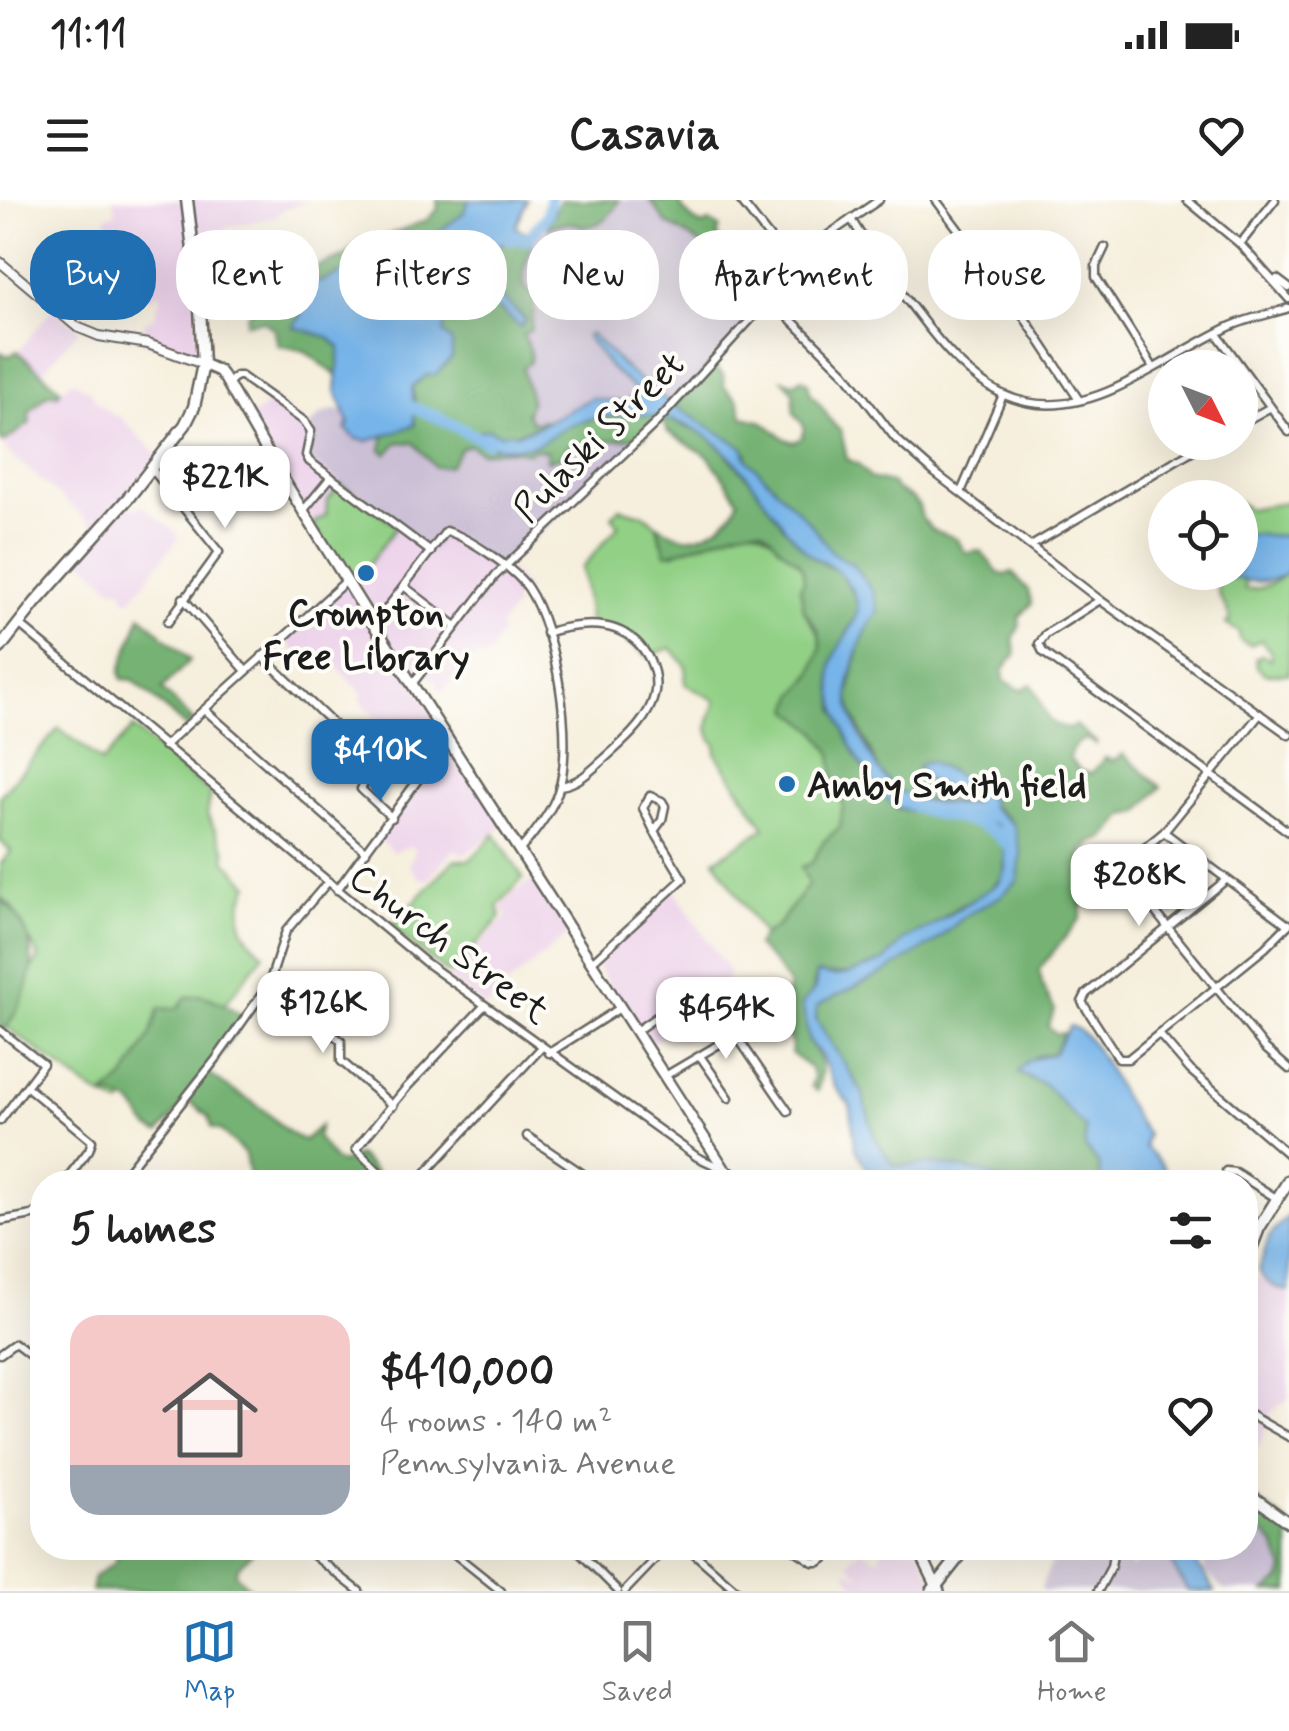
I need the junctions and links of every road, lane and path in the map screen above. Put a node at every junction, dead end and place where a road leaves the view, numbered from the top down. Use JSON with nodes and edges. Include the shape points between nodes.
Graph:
{"nodes":[{"id":1,"x":187,"y":200,"type":"edge"},
{"id":2,"x":740,"y":200,"type":"edge"},
{"id":3,"x":879,"y":200,"type":"edge"},
{"id":4,"x":936,"y":200,"type":"edge"},
{"id":5,"x":1187,"y":200,"type":"edge"},
{"id":6,"x":1275,"y":200,"type":"edge"},
{"id":7,"x":851,"y":219,"type":"junction"},
{"id":8,"x":764,"y":230,"type":"edge"},
{"id":9,"x":835,"y":230,"type":"edge"},
{"id":10,"x":1240,"y":244,"type":"junction"},
{"id":11,"x":1105,"y":247,"type":"dead end"},
{"id":12,"x":0,"y":262,"type":"edge"},
{"id":13,"x":1260,"y":266,"type":"junction"},
{"id":14,"x":1289,"y":288,"type":"edge"},
{"id":15,"x":1289,"y":299,"type":"edge"},
{"id":16,"x":1289,"y":308,"type":"edge"},
{"id":17,"x":751,"y":320,"type":"edge"},
{"id":18,"x":791,"y":320,"type":"edge"},
{"id":19,"x":1217,"y":334,"type":"junction"},
{"id":20,"x":1186,"y":350,"type":"edge"},
{"id":21,"x":1148,"y":359,"type":"edge"},
{"id":22,"x":203,"y":364,"type":"junction"},
{"id":23,"x":1148,"y":370,"type":"edge"},
{"id":24,"x":228,"y":384,"type":"junction"},
{"id":25,"x":1003,"y":395,"type":"junction"},
{"id":26,"x":1079,"y":400,"type":"junction"},
{"id":27,"x":1270,"y":408,"type":"junction"},
{"id":28,"x":1258,"y":414,"type":"edge"},
{"id":29,"x":1289,"y":432,"type":"edge"},
{"id":30,"x":1177,"y":460,"type":"edge"},
{"id":31,"x":152,"y":469,"type":"junction"},
{"id":32,"x":331,"y":477,"type":"junction"},
{"id":33,"x":962,"y":492,"type":"junction"},
{"id":34,"x":303,"y":511,"type":"junction"},
{"id":35,"x":1031,"y":546,"type":"junction"},
{"id":36,"x":431,"y":552,"type":"junction"},
{"id":37,"x":505,"y":566,"type":"junction"},
{"id":38,"x":347,"y":580,"type":"junction"},
{"id":39,"x":405,"y":587,"type":"junction"},
{"id":40,"x":183,"y":598,"type":"junction"},
{"id":41,"x":1100,"y":600,"type":"junction"},
{"id":42,"x":168,"y":622,"type":"dead end"},
{"id":43,"x":19,"y":624,"type":"junction"},
{"id":44,"x":374,"y":624,"type":"junction"},
{"id":45,"x":456,"y":626,"type":"junction"},
{"id":46,"x":546,"y":633,"type":"junction"},
{"id":47,"x":0,"y":648,"type":"edge"},
{"id":48,"x":262,"y":656,"type":"junction"},
{"id":49,"x":246,"y":671,"type":"junction"},
{"id":50,"x":413,"y":683,"type":"junction"},
{"id":51,"x":205,"y":710,"type":"junction"},
{"id":52,"x":1260,"y":714,"type":"junction"},
{"id":53,"x":1289,"y":735,"type":"edge"},
{"id":54,"x":448,"y":738,"type":"junction"},
{"id":55,"x":164,"y":746,"type":"junction"},
{"id":56,"x":1212,"y":774,"type":"junction"},
{"id":57,"x":560,"y":786,"type":"junction"},
{"id":58,"x":392,"y":818,"type":"junction"},
{"id":59,"x":654,"y":831,"type":"junction"},
{"id":60,"x":1164,"y":832,"type":"junction"},
{"id":61,"x":1289,"y":832,"type":"edge"},
{"id":62,"x":520,"y":850,"type":"junction"},
{"id":63,"x":366,"y":852,"type":"junction"},
{"id":64,"x":1226,"y":880,"type":"junction"},
{"id":65,"x":327,"y":883,"type":"junction"},
{"id":66,"x":337,"y":890,"type":"junction"},
{"id":67,"x":1289,"y":925,"type":"edge"},
{"id":68,"x":1169,"y":929,"type":"junction"},
{"id":69,"x":592,"y":962,"type":"junction"},
{"id":70,"x":270,"y":982,"type":"junction"},
{"id":71,"x":702,"y":986,"type":"dead end"},
{"id":72,"x":1216,"y":986,"type":"junction"},
{"id":73,"x":484,"y":1005,"type":"junction"},
{"id":74,"x":621,"y":1007,"type":"junction"},
{"id":75,"x":767,"y":1016,"type":"dead end"},
{"id":76,"x":0,"y":1030,"type":"edge"},
{"id":77,"x":636,"y":1031,"type":"junction"},
{"id":78,"x":1158,"y":1034,"type":"junction"},
{"id":79,"x":736,"y":1035,"type":"junction"},
{"id":80,"x":545,"y":1050,"type":"junction"},
{"id":81,"x":700,"y":1056,"type":"junction"},
{"id":82,"x":1289,"y":1069,"type":"edge"},
{"id":83,"x":665,"y":1076,"type":"junction"},
{"id":84,"x":27,"y":1088,"type":"junction"},
{"id":85,"x":728,"y":1098,"type":"dead end"},
{"id":86,"x":393,"y":1106,"type":"junction"},
{"id":87,"x":788,"y":1111,"type":"dead end"},
{"id":88,"x":0,"y":1122,"type":"edge"},
{"id":89,"x":527,"y":1136,"type":"dead end"},
{"id":90,"x":1289,"y":1154,"type":"edge"},
{"id":91,"x":130,"y":1168,"type":"joint"},
{"id":92,"x":72,"y":1170,"type":"edge"},
{"id":93,"x":133,"y":1170,"type":"edge"},
{"id":94,"x":377,"y":1170,"type":"edge"},
{"id":95,"x":429,"y":1170,"type":"edge"},
{"id":96,"x":577,"y":1170,"type":"edge"},
{"id":97,"x":724,"y":1170,"type":"joint"},
{"id":98,"x":1289,"y":1180,"type":"edge"},
{"id":99,"x":1258,"y":1187,"type":"edge"},
{"id":100,"x":1276,"y":1198,"type":"junction"},
{"id":101,"x":30,"y":1215,"type":"edge"},
{"id":102,"x":0,"y":1221,"type":"edge"},
{"id":103,"x":1258,"y":1231,"type":"edge"},
{"id":104,"x":0,"y":1355,"type":"edge"},
{"id":105,"x":30,"y":1356,"type":"edge"},
{"id":106,"x":1258,"y":1419,"type":"edge"},
{"id":107,"x":1289,"y":1437,"type":"edge"},
{"id":108,"x":1258,"y":1500,"type":"edge"},
{"id":109,"x":1289,"y":1523,"type":"edge"},
{"id":110,"x":319,"y":1560,"type":"edge"},
{"id":111,"x":462,"y":1560,"type":"edge"},
{"id":112,"x":588,"y":1560,"type":"edge"},
{"id":113,"x":653,"y":1560,"type":"edge"},
{"id":114,"x":701,"y":1560,"type":"edge"},
{"id":115,"x":923,"y":1560,"type":"edge"},
{"id":116,"x":957,"y":1560,"type":"edge"},
{"id":117,"x":1111,"y":1560,"type":"edge"},
{"id":118,"x":936,"y":1589,"type":"edge"},
{"id":119,"x":358,"y":1591,"type":"edge"},
{"id":120,"x":501,"y":1591,"type":"edge"},
{"id":121,"x":621,"y":1591,"type":"edge"},
{"id":122,"x":736,"y":1591,"type":"edge"},
{"id":123,"x":1098,"y":1591,"type":"edge"}],
"edges":[{"from":1,"to":22,"type":"main road"},
{"from":2,"to":8,"type":"street"},
{"from":3,"to":7,"type":"street","name":"Pulaski Street"},
{"from":4,"to":26,"type":"street"},
{"from":5,"to":10,"type":"street"},
{"from":6,"to":10,"type":"street"},
{"from":7,"to":9,"type":"street","name":"Pulaski Street"},
{"from":7,"to":25,"type":"street","via":[[952,357]]},
{"from":10,"to":13,"type":"street"},
{"from":11,"to":21,"type":"street","via":[[1096,276]]},
{"from":12,"to":22,"type":"street","via":[[77,327]]},
{"from":13,"to":14,"type":"street"},
{"from":13,"to":15,"type":"street"},
{"from":16,"to":19,"type":"street"},
{"from":17,"to":37,"type":"street","name":"Pulaski Street","via":[[656,423]]},
{"from":18,"to":33,"type":"street","via":[[896,438]]},
{"from":19,"to":20,"type":"street"},
{"from":19,"to":27,"type":"street"},
{"from":22,"to":24,"type":"main road"},
{"from":22,"to":31,"type":"main road","via":[[190,416]]},
{"from":23,"to":26,"type":"street"},
{"from":24,"to":32,"type":"street","via":[[242,376],[304,422],[312,439],[307,458]]},
{"from":24,"to":34,"type":"main road"},
{"from":25,"to":26,"type":"street","via":[[1037,404]]},
{"from":25,"to":33,"type":"street"},
{"from":27,"to":28,"type":"street"},
{"from":27,"to":29,"type":"street"},
{"from":30,"to":35,"type":"street"},
{"from":31,"to":40,"type":"street","via":[[219,552]]},
{"from":31,"to":43,"type":"main road"},
{"from":32,"to":34,"type":"street"},
{"from":32,"to":36,"type":"street"},
{"from":33,"to":35,"type":"street"},
{"from":34,"to":38,"type":"main road"},
{"from":35,"to":41,"type":"street"},
{"from":36,"to":37,"type":"street","via":[[450,531]]},
{"from":36,"to":39,"type":"street"},
{"from":37,"to":45,"type":"street","name":"Pulaski Street"},
{"from":37,"to":46,"type":"street","via":[[526,586]]},
{"from":38,"to":44,"type":"main road"},
{"from":38,"to":48,"type":"street"},
{"from":39,"to":44,"type":"street"},
{"from":39,"to":45,"type":"street"},
{"from":40,"to":42,"type":"street"},
{"from":40,"to":49,"type":"street"},
{"from":41,"to":52,"type":"street"},
{"from":41,"to":56,"type":"street","via":[[1046,634],[1039,644],[1043,652]]},
{"from":43,"to":47,"type":"main road"},
{"from":43,"to":55,"type":"street","name":"Church Street"},
{"from":44,"to":50,"type":"main road"},
{"from":45,"to":50,"type":"street","name":"Pulaski Street"},
{"from":46,"to":57,"type":"street","via":[[566,728]]},
{"from":46,"to":57,"type":"street","via":[[615,629],[646,653],[656,681],[646,714],[624,740],[594,768]]},
{"from":48,"to":49,"type":"street"},
{"from":48,"to":58,"type":"street","via":[[375,764],[361,790]]},
{"from":49,"to":51,"type":"street"},
{"from":50,"to":54,"type":"main road"},
{"from":51,"to":55,"type":"street"},
{"from":51,"to":63,"type":"street"},
{"from":52,"to":53,"type":"street"},
{"from":52,"to":56,"type":"street"},
{"from":54,"to":58,"type":"street"},
{"from":54,"to":62,"type":"main road"},
{"from":55,"to":65,"type":"street","name":"Church Street"},
{"from":56,"to":60,"type":"street"},
{"from":56,"to":61,"type":"street"},
{"from":57,"to":62,"type":"street"},
{"from":58,"to":63,"type":"street"},
{"from":59,"to":59,"type":"street","via":[[643,808],[650,796],[665,806]]},
{"from":59,"to":69,"type":"street","via":[[683,880]]},
{"from":60,"to":64,"type":"street"},
{"from":60,"to":68,"type":"street","via":[[1120,868]]},
{"from":62,"to":69,"type":"main road"},
{"from":63,"to":66,"type":"street"},
{"from":64,"to":67,"type":"street"},
{"from":64,"to":68,"type":"street"},
{"from":65,"to":66,"type":"street","name":"Church Street"},
{"from":65,"to":70,"type":"street","via":[[286,931]]},
{"from":66,"to":73,"type":"street","name":"Church Street"},
{"from":67,"to":72,"type":"street"},
{"from":68,"to":72,"type":"street"},
{"from":68,"to":78,"type":"street","via":[[1082,1002],[1119,1058],[1128,1059]]},
{"from":69,"to":74,"type":"main road"},
{"from":70,"to":86,"type":"street","via":[[340,1040],[341,1061]]},
{"from":70,"to":91,"type":"street"},
{"from":71,"to":77,"type":"street"},
{"from":72,"to":78,"type":"street"},
{"from":72,"to":82,"type":"street"},
{"from":73,"to":80,"type":"street","name":"Church Street"},
{"from":73,"to":86,"type":"street"},
{"from":74,"to":77,"type":"main road"},
{"from":74,"to":80,"type":"street"},
{"from":75,"to":79,"type":"street"},
{"from":76,"to":84,"type":"street","via":[[43,1064]]},
{"from":77,"to":83,"type":"main road"},
{"from":78,"to":90,"type":"street","via":[[1185,1066]]},
{"from":79,"to":81,"type":"street"},
{"from":79,"to":87,"type":"street"},
{"from":80,"to":95,"type":"street"},
{"from":80,"to":97,"type":"street","name":"Church Street"},
{"from":81,"to":83,"type":"street"},
{"from":81,"to":85,"type":"street"},
{"from":83,"to":97,"type":"main road"},
{"from":84,"to":88,"type":"street"},
{"from":84,"to":92,"type":"street","via":[[92,1142]]},
{"from":86,"to":94,"type":"street","via":[[356,1149]]},
{"from":89,"to":96,"type":"street"},
{"from":91,"to":93,"type":"street"},
{"from":98,"to":100,"type":"main road"},
{"from":99,"to":100,"type":"street"},
{"from":100,"to":103,"type":"main road"},
{"from":101,"to":102,"type":"street"},
{"from":104,"to":105,"type":"street","via":[[14,1344]]},
{"from":106,"to":107,"type":"street"},
{"from":108,"to":109,"type":"main road"},
{"from":110,"to":119,"type":"street"},
{"from":111,"to":120,"type":"street"},
{"from":112,"to":121,"type":"street"},
{"from":113,"to":121,"type":"street"},
{"from":114,"to":122,"type":"street"},
{"from":115,"to":118,"type":"main road"},
{"from":116,"to":118,"type":"main road"},
{"from":117,"to":123,"type":"street"}]}
